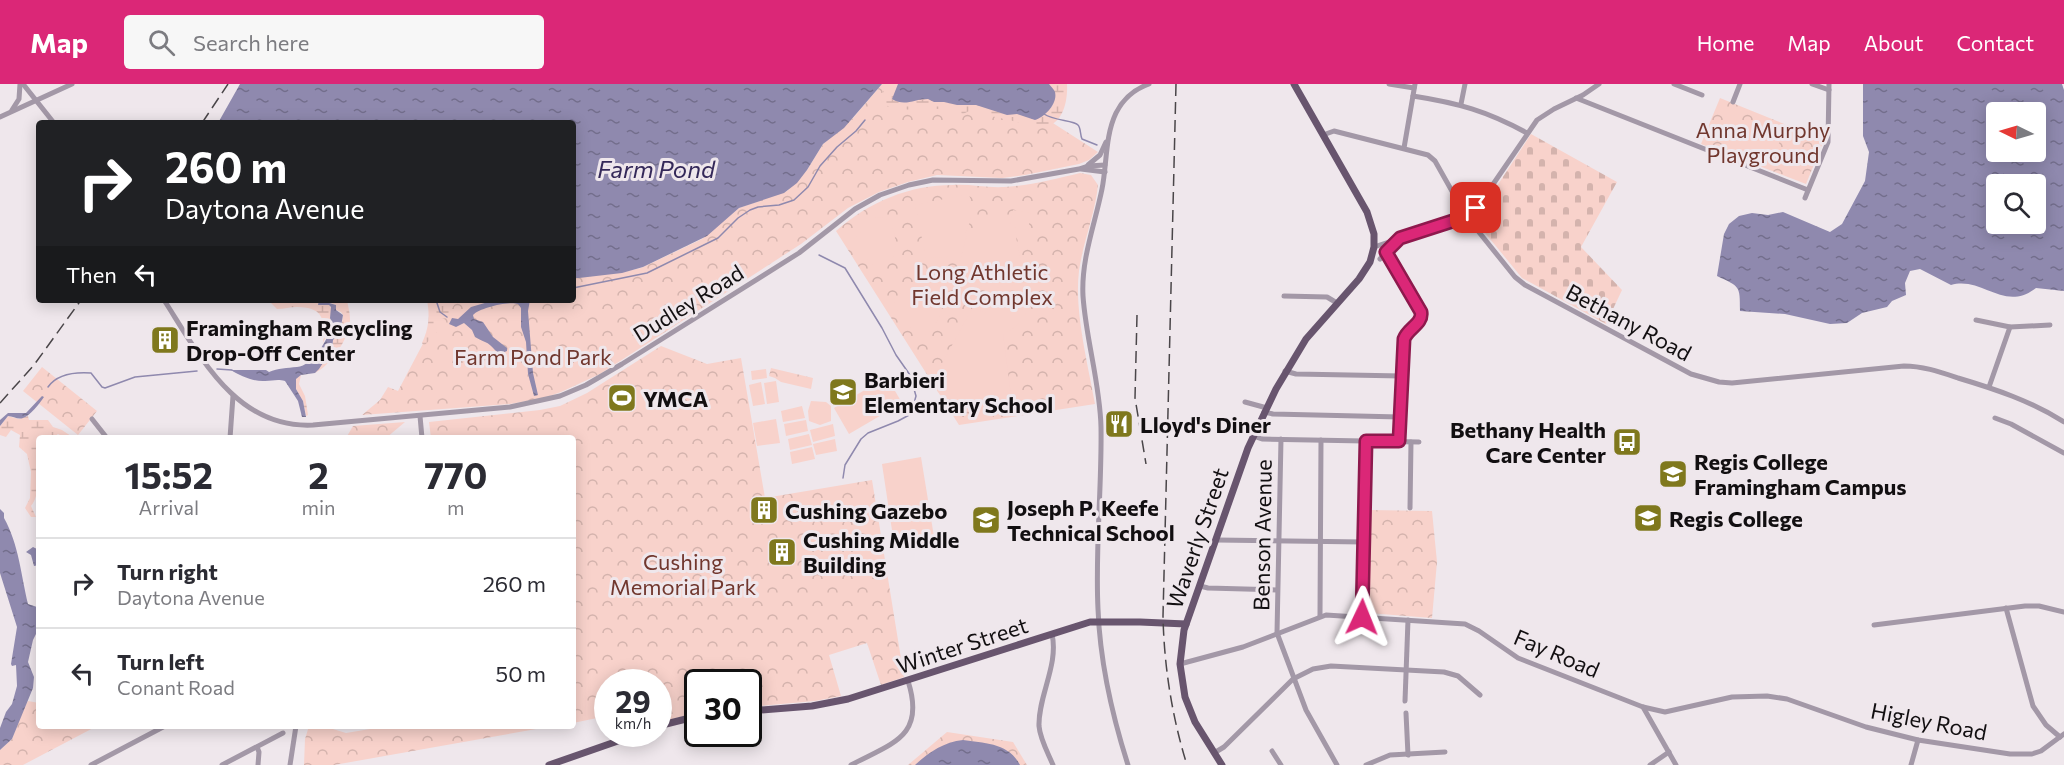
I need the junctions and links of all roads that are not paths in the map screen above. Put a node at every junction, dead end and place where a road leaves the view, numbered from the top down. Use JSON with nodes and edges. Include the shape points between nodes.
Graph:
{"nodes":[{"id":1,"x":21,"y":84,"type":"edge"},
{"id":2,"x":72,"y":84,"type":"edge"},
{"id":3,"x":1149,"y":84,"type":"edge"},
{"id":4,"x":1294,"y":84,"type":"edge"},
{"id":5,"x":1389,"y":84,"type":"edge"},
{"id":6,"x":1465,"y":84,"type":"edge"},
{"id":7,"x":1599,"y":84,"type":"edge"},
{"id":8,"x":1674,"y":84,"type":"edge"},
{"id":9,"x":1740,"y":84,"type":"edge"},
{"id":10,"x":1812,"y":84,"type":"edge"},
{"id":11,"x":1414,"y":86,"type":"edge"},
{"id":12,"x":1829,"y":87,"type":"edge"},
{"id":13,"x":1702,"y":95,"type":"dead end"},
{"id":14,"x":1413,"y":96,"type":"junction"},
{"id":15,"x":1576,"y":98,"type":"junction"},
{"id":16,"x":37,"y":100,"type":"junction"},
{"id":17,"x":1733,"y":102,"type":"dead end"},
{"id":18,"x":1461,"y":104,"type":"junction"},
{"id":19,"x":8,"y":113,"type":"junction"},
{"id":20,"x":0,"y":117,"type":"edge"},
{"id":21,"x":52,"y":120,"type":"edge"},
{"id":22,"x":1109,"y":132,"type":"junction"},
{"id":23,"x":1527,"y":133,"type":"junction"},
{"id":24,"x":1323,"y":135,"type":"junction"},
{"id":25,"x":1404,"y":148,"type":"junction"},
{"id":26,"x":1087,"y":168,"type":"junction"},
{"id":27,"x":1105,"y":169,"type":"junction"},
{"id":28,"x":1102,"y":188,"type":"junction"},
{"id":29,"x":1808,"y":190,"type":"junction"},
{"id":30,"x":1805,"y":198,"type":"dead end"},
{"id":31,"x":1466,"y":216,"type":"junction"},
{"id":32,"x":1400,"y":238,"type":"junction"},
{"id":33,"x":1374,"y":247,"type":"junction"},
{"id":34,"x":1386,"y":252,"type":"junction"},
{"id":35,"x":1380,"y":259,"type":"dead end"},
{"id":36,"x":1284,"y":296,"type":"dead end"},
{"id":37,"x":166,"y":303,"type":"edge"},
{"id":38,"x":1337,"y":303,"type":"junction"},
{"id":39,"x":1976,"y":320,"type":"dead end"},
{"id":40,"x":2050,"y":325,"type":"dead end"},
{"id":41,"x":2010,"y":327,"type":"junction"},
{"id":42,"x":1285,"y":371,"type":"junction"},
{"id":43,"x":1401,"y":376,"type":"junction"},
{"id":44,"x":1989,"y":387,"type":"junction"},
{"id":45,"x":233,"y":396,"type":"junction"},
{"id":46,"x":1245,"y":402,"type":"dead end"},
{"id":47,"x":1265,"y":410,"type":"junction"},
{"id":48,"x":420,"y":416,"type":"junction"},
{"id":49,"x":1400,"y":417,"type":"junction"},
{"id":50,"x":1995,"y":418,"type":"dead end"},
{"id":51,"x":92,"y":419,"type":"dead end"},
{"id":52,"x":2064,"y":422,"type":"edge"},
{"id":53,"x":105,"y":435,"type":"edge"},
{"id":54,"x":230,"y":435,"type":"edge"},
{"id":55,"x":422,"y":435,"type":"edge"},
{"id":56,"x":1253,"y":436,"type":"junction"},
{"id":57,"x":1281,"y":439,"type":"junction"},
{"id":58,"x":1321,"y":440,"type":"junction"},
{"id":59,"x":1366,"y":441,"type":"junction"},
{"id":60,"x":1399,"y":441,"type":"junction"},
{"id":61,"x":1411,"y":441,"type":"junction"},
{"id":62,"x":1419,"y":442,"type":"dead end"},
{"id":63,"x":2064,"y":453,"type":"edge"},
{"id":64,"x":1410,"y":508,"type":"dead end"},
{"id":65,"x":1217,"y":540,"type":"junction"},
{"id":66,"x":1279,"y":541,"type":"junction"},
{"id":67,"x":1319,"y":542,"type":"junction"},
{"id":68,"x":1364,"y":542,"type":"junction"},
{"id":69,"x":1200,"y":586,"type":"junction"},
{"id":70,"x":1277,"y":590,"type":"junction"},
{"id":71,"x":2006,"y":608,"type":"junction"},
{"id":72,"x":2064,"y":612,"type":"edge"},
{"id":73,"x":1320,"y":616,"type":"junction"},
{"id":74,"x":1362,"y":617,"type":"junction"},
{"id":75,"x":1408,"y":620,"type":"junction"},
{"id":76,"x":1099,"y":622,"type":"junction"},
{"id":77,"x":1186,"y":624,"type":"junction"},
{"id":78,"x":1874,"y":626,"type":"dead end"},
{"id":79,"x":1277,"y":633,"type":"junction"},
{"id":80,"x":1052,"y":634,"type":"junction"},
{"id":81,"x":1180,"y":664,"type":"junction"},
{"id":82,"x":1406,"y":669,"type":"junction"},
{"id":83,"x":1293,"y":679,"type":"junction"},
{"id":84,"x":908,"y":681,"type":"junction"},
{"id":85,"x":1480,"y":695,"type":"dead end"},
{"id":86,"x":1750,"y":696,"type":"joint"},
{"id":87,"x":1405,"y":701,"type":"dead end"},
{"id":88,"x":1643,"y":707,"type":"junction"},
{"id":89,"x":762,"y":710,"type":"edge"},
{"id":90,"x":1406,"y":713,"type":"dead end"},
{"id":91,"x":159,"y":729,"type":"edge"},
{"id":92,"x":296,"y":729,"type":"edge"},
{"id":93,"x":283,"y":733,"type":"dead end"},
{"id":94,"x":2062,"y":735,"type":"edge"},
{"id":95,"x":1918,"y":740,"type":"junction"},
{"id":96,"x":257,"y":747,"type":"junction"},
{"id":97,"x":601,"y":747,"type":"edge"},
{"id":98,"x":1272,"y":751,"type":"dead end"},
{"id":99,"x":1445,"y":752,"type":"dead end"},
{"id":100,"x":1669,"y":752,"type":"junction"},
{"id":101,"x":1215,"y":753,"type":"junction"},
{"id":102,"x":1408,"y":754,"type":"junction"},
{"id":103,"x":91,"y":765,"type":"edge"},
{"id":104,"x":222,"y":765,"type":"edge"},
{"id":105,"x":258,"y":765,"type":"edge"},
{"id":106,"x":290,"y":765,"type":"edge"},
{"id":107,"x":549,"y":765,"type":"edge"},
{"id":108,"x":851,"y":765,"type":"edge"},
{"id":109,"x":1053,"y":765,"type":"edge"},
{"id":110,"x":1128,"y":765,"type":"edge"},
{"id":111,"x":1222,"y":765,"type":"edge"},
{"id":112,"x":1281,"y":765,"type":"edge"},
{"id":113,"x":1337,"y":765,"type":"edge"},
{"id":114,"x":1366,"y":765,"type":"edge"},
{"id":115,"x":1650,"y":765,"type":"edge"},
{"id":116,"x":1676,"y":765,"type":"edge"},
{"id":117,"x":1911,"y":765,"type":"edge"}],
"edges":[{"from":1,"to":16,"type":"street"},
{"from":1,"to":19,"type":"street","via":[[19,99]]},
{"from":2,"to":16,"type":"street"},
{"from":3,"to":22,"type":"street","via":[[1131,93],[1120,105]]},
{"from":4,"to":24,"type":"main road"},
{"from":5,"to":11,"type":"street"},
{"from":6,"to":18,"type":"street"},
{"from":7,"to":15,"type":"street"},
{"from":8,"to":13,"type":"street"},
{"from":9,"to":17,"type":"street"},
{"from":10,"to":12,"type":"street"},
{"from":11,"to":14,"type":"street"},
{"from":12,"to":29,"type":"street","via":[[1829,139]]},
{"from":14,"to":18,"type":"street"},
{"from":14,"to":25,"type":"street"},
{"from":15,"to":23,"type":"street","via":[[1543,116]]},
{"from":15,"to":29,"type":"street"},
{"from":16,"to":19,"type":"street"},
{"from":16,"to":21,"type":"street"},
{"from":18,"to":23,"type":"street"},
{"from":19,"to":20,"type":"street"},
{"from":22,"to":26,"type":"street","via":[[1100,155]]},
{"from":22,"to":27,"type":"street"},
{"from":23,"to":31,"type":"street","via":[[1485,196]]},
{"from":24,"to":25,"type":"street","name":"Bethany Road","via":[[1334,131]]},
{"from":24,"to":33,"type":"main road","via":[[1370,217]]},
{"from":25,"to":31,"type":"street","name":"Bethany Road","via":[[1432,158]]},
{"from":26,"to":27,"type":"street","name":"Dudley Road"},
{"from":26,"to":28,"type":"street"},
{"from":26,"to":48,"type":"street","name":"Dudley Road","via":[[1011,181],[939,179],[890,191],[864,203],[799,253],[583,387],[530,404]]},
{"from":27,"to":28,"type":"street"},
{"from":28,"to":76,"type":"street","via":[[1085,260],[1083,288],[1101,420]]},
{"from":29,"to":30,"type":"street"},
{"from":31,"to":32,"type":"street"},
{"from":31,"to":44,"type":"street","name":"Bethany Road","via":[[1525,285],[1707,380],[1732,382],[1904,366],[1926,368]]},
{"from":32,"to":33,"type":"street"},
{"from":32,"to":34,"type":"street"},
{"from":33,"to":38,"type":"main road","name":"Waverly Street","via":[[1366,270]]},
{"from":34,"to":35,"type":"street"},
{"from":34,"to":43,"type":"street","via":[[1422,314],[1405,335]]},
{"from":36,"to":38,"type":"street","via":[[1327,297]]},
{"from":37,"to":45,"type":"street","name":"Dudley Road","via":[[208,368]]},
{"from":38,"to":42,"type":"main road","name":"Waverly Street"},
{"from":39,"to":41,"type":"street"},
{"from":40,"to":41,"type":"street"},
{"from":41,"to":44,"type":"street"},
{"from":42,"to":43,"type":"street"},
{"from":42,"to":47,"type":"main road","name":"Waverly Street"},
{"from":43,"to":49,"type":"street"},
{"from":44,"to":52,"type":"street","name":"Bethany Road","via":[[2020,398]]},
{"from":45,"to":48,"type":"street","name":"Dudley Road","via":[[271,419],[297,425]]},
{"from":45,"to":54,"type":"street"},
{"from":46,"to":47,"type":"street"},
{"from":47,"to":49,"type":"street","via":[[1273,414]]},
{"from":47,"to":56,"type":"main road","name":"Waverly Street"},
{"from":48,"to":55,"type":"street"},
{"from":49,"to":60,"type":"street"},
{"from":50,"to":63,"type":"street"},
{"from":51,"to":53,"type":"street"},
{"from":56,"to":57,"type":"street"},
{"from":56,"to":65,"type":"main road","name":"Waverly Street"},
{"from":57,"to":58,"type":"street"},
{"from":57,"to":66,"type":"street","name":"Benson Avenue"},
{"from":58,"to":59,"type":"street"},
{"from":58,"to":67,"type":"street"},
{"from":59,"to":60,"type":"street"},
{"from":59,"to":68,"type":"street"},
{"from":60,"to":61,"type":"street"},
{"from":61,"to":62,"type":"street"},
{"from":61,"to":64,"type":"street"},
{"from":65,"to":66,"type":"street"},
{"from":65,"to":69,"type":"main road","name":"Waverly Street"},
{"from":66,"to":67,"type":"street"},
{"from":66,"to":70,"type":"street","name":"Benson Avenue"},
{"from":67,"to":68,"type":"street"},
{"from":67,"to":73,"type":"street"},
{"from":68,"to":74,"type":"street"},
{"from":69,"to":70,"type":"street"},
{"from":69,"to":77,"type":"main road","name":"Waverly Street"},
{"from":70,"to":79,"type":"street","name":"Benson Avenue"},
{"from":71,"to":72,"type":"street","via":[[2039,606]]},
{"from":71,"to":78,"type":"street"},
{"from":71,"to":94,"type":"street","via":[[2033,706],[2046,725]]},
{"from":73,"to":74,"type":"street","name":"Fay Road"},
{"from":73,"to":79,"type":"street","name":"Fay Road"},
{"from":74,"to":75,"type":"street","name":"Fay Road"},
{"from":75,"to":82,"type":"street"},
{"from":75,"to":88,"type":"street","name":"Fay Road","via":[[1465,624],[1518,658]]},
{"from":76,"to":77,"type":"main road","name":"Winter Street"},
{"from":76,"to":80,"type":"main road","name":"Winter Street"},
{"from":76,"to":110,"type":"street","via":[[1110,700]]},
{"from":77,"to":81,"type":"main road","name":"Waverly Street"},
{"from":79,"to":81,"type":"street","name":"Fay Road"},
{"from":79,"to":83,"type":"street","name":"Benson Avenue"},
{"from":80,"to":84,"type":"main road","name":"Winter Street"},
{"from":80,"to":109,"type":"street","via":[[1039,723]]},
{"from":81,"to":101,"type":"main road","name":"Waverly Street","via":[[1187,705]]},
{"from":82,"to":83,"type":"street","via":[[1323,666]]},
{"from":82,"to":85,"type":"street","via":[[1453,674]]},
{"from":82,"to":87,"type":"street"},
{"from":83,"to":101,"type":"street"},
{"from":83,"to":113,"type":"street","name":"Benson Avenue"},
{"from":84,"to":89,"type":"main road","name":"Winter Street","via":[[824,704]]},
{"from":84,"to":108,"type":"street","via":[[913,712],[907,731]]},
{"from":86,"to":88,"type":"street","name":"Fay Road","via":[[1665,712]]},
{"from":86,"to":95,"type":"street","name":"Higley Road","via":[[1787,699],[1866,727]]},
{"from":88,"to":100,"type":"street"},
{"from":90,"to":102,"type":"street"},
{"from":91,"to":103,"type":"street"},
{"from":92,"to":106,"type":"street"},
{"from":93,"to":96,"type":"street"},
{"from":94,"to":95,"type":"street","name":"Higley Road","via":[[2040,751],[2023,754]]},
{"from":95,"to":117,"type":"street"},
{"from":96,"to":104,"type":"street"},
{"from":96,"to":105,"type":"street"},
{"from":97,"to":107,"type":"main road"},
{"from":98,"to":112,"type":"street"},
{"from":99,"to":102,"type":"street"},
{"from":100,"to":115,"type":"street"},
{"from":100,"to":116,"type":"street"},
{"from":101,"to":111,"type":"main road","name":"Waverly Street"},
{"from":102,"to":114,"type":"street","via":[[1383,756]]}]}
